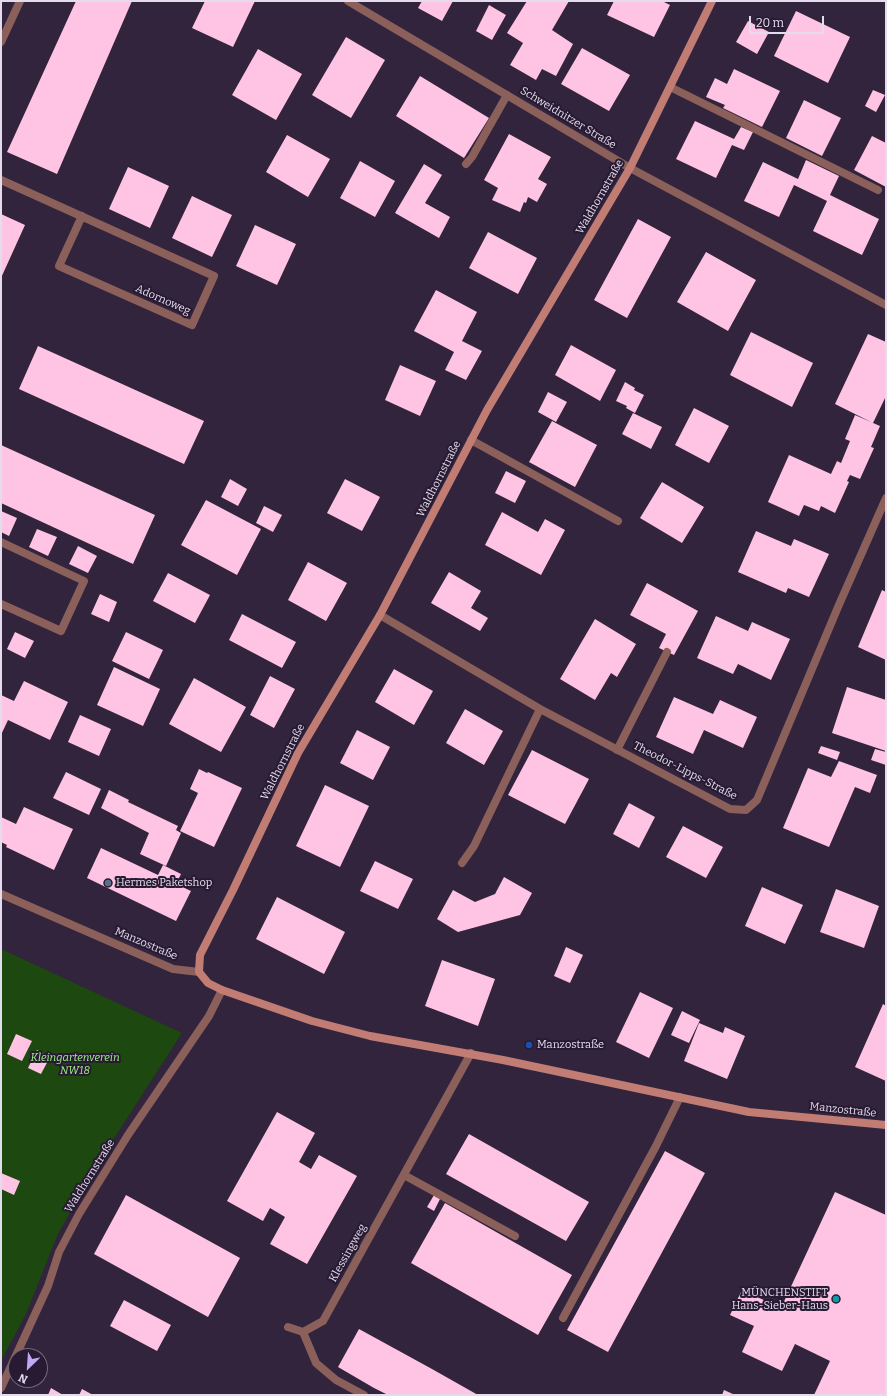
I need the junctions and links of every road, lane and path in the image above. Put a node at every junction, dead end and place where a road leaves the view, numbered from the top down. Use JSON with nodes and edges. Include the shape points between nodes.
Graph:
{"nodes":[{"id":1,"x":20,"y":1,"type":"edge"},
{"id":2,"x":348,"y":1,"type":"edge"},
{"id":3,"x":712,"y":1,"type":"edge"},
{"id":4,"x":1,"y":42,"type":"edge"},
{"id":5,"x":670,"y":88,"type":"junction"},
{"id":6,"x":506,"y":95,"type":"junction"},
{"id":7,"x":466,"y":164,"type":"dead end"},
{"id":8,"x":630,"y":168,"type":"junction"},
{"id":9,"x":1,"y":180,"type":"edge"},
{"id":10,"x":878,"y":190,"type":"dead end"},
{"id":11,"x":82,"y":216,"type":"junction"},
{"id":12,"x":886,"y":305,"type":"edge"},
{"id":13,"x":471,"y":440,"type":"junction"},
{"id":14,"x":886,"y":498,"type":"edge"},
{"id":15,"x":618,"y":522,"type":"dead end"},
{"id":16,"x":1,"y":542,"type":"edge"},
{"id":17,"x":1,"y":604,"type":"edge"},
{"id":18,"x":380,"y":615,"type":"junction"},
{"id":19,"x":667,"y":652,"type":"dead end"},
{"id":20,"x":540,"y":709,"type":"junction"},
{"id":21,"x":617,"y":750,"type":"junction"},
{"id":22,"x":462,"y":863,"type":"dead end"},
{"id":23,"x":1,"y":894,"type":"edge"},
{"id":24,"x":199,"y":972,"type":"junction"},
{"id":25,"x":222,"y":990,"type":"junction"},
{"id":26,"x":471,"y":1053,"type":"junction"},
{"id":27,"x":680,"y":1097,"type":"junction"},
{"id":28,"x":886,"y":1125,"type":"edge"},
{"id":29,"x":404,"y":1175,"type":"junction"},
{"id":30,"x":515,"y":1236,"type":"dead end"},
{"id":31,"x":563,"y":1318,"type":"dead end"},
{"id":32,"x":288,"y":1327,"type":"dead end"},
{"id":33,"x":303,"y":1332,"type":"junction"},
{"id":34,"x":1,"y":1388,"type":"edge"},
{"id":35,"x":364,"y":1395,"type":"edge"}],
"edges":[{"from":1,"to":4,"type":"street"},
{"from":2,"to":6,"type":"street","name":"Schweidnitzer Straße"},
{"from":3,"to":5,"type":"street","name":"Waldhornstraße"},
{"from":5,"to":8,"type":"street","name":"Waldhornstraße"},
{"from":5,"to":10,"type":"street"},
{"from":6,"to":7,"type":"street"},
{"from":6,"to":8,"type":"street","name":"Schweidnitzer Straße"},
{"from":8,"to":12,"type":"street","name":"Schweidnitzer Straße"},
{"from":8,"to":13,"type":"street","name":"Waldhornstraße"},
{"from":9,"to":11,"type":"street","name":"Adornoweg"},
{"from":11,"to":11,"type":"street","name":"Adornoweg","via":[[214,276],[192,326],[59,266]]},
{"from":13,"to":15,"type":"street"},
{"from":13,"to":18,"type":"street","name":"Waldhornstraße"},
{"from":14,"to":21,"type":"street","name":"Theodor-Lipps-Straße","via":[[758,800],[746,810],[730,809]]},
{"from":16,"to":17,"type":"street","via":[[84,580],[61,630]]},
{"from":18,"to":20,"type":"street","name":"Theodor-Lipps-Straße"},
{"from":18,"to":24,"type":"street","name":"Waldhornstraße","via":[[298,752],[200,955]]},
{"from":19,"to":21,"type":"street"},
{"from":20,"to":21,"type":"street","name":"Theodor-Lipps-Straße"},
{"from":20,"to":22,"type":"street","via":[[474,846]]},
{"from":23,"to":24,"type":"street","name":"Manzostraße","via":[[173,969]]},
{"from":24,"to":25,"type":"street","name":"Manzostraße","via":[[208,983]]},
{"from":25,"to":26,"type":"street","name":"Manzostraße","via":[[312,1021],[370,1036]]},
{"from":25,"to":34,"type":"street","name":"Waldhornstraße","via":[[209,1016],[128,1135],[79,1214],[59,1252],[48,1286]]},
{"from":26,"to":27,"type":"street","name":"Manzostraße"},
{"from":26,"to":29,"type":"street","name":"Klessingweg"},
{"from":27,"to":28,"type":"street","name":"Manzostraße","via":[[749,1112]]},
{"from":27,"to":31,"type":"street"},
{"from":29,"to":30,"type":"street"},
{"from":29,"to":33,"type":"street","name":"Klessingweg","via":[[323,1321]]},
{"from":32,"to":33,"type":"street"},
{"from":33,"to":35,"type":"street","via":[[316,1363],[336,1380]]}]}
